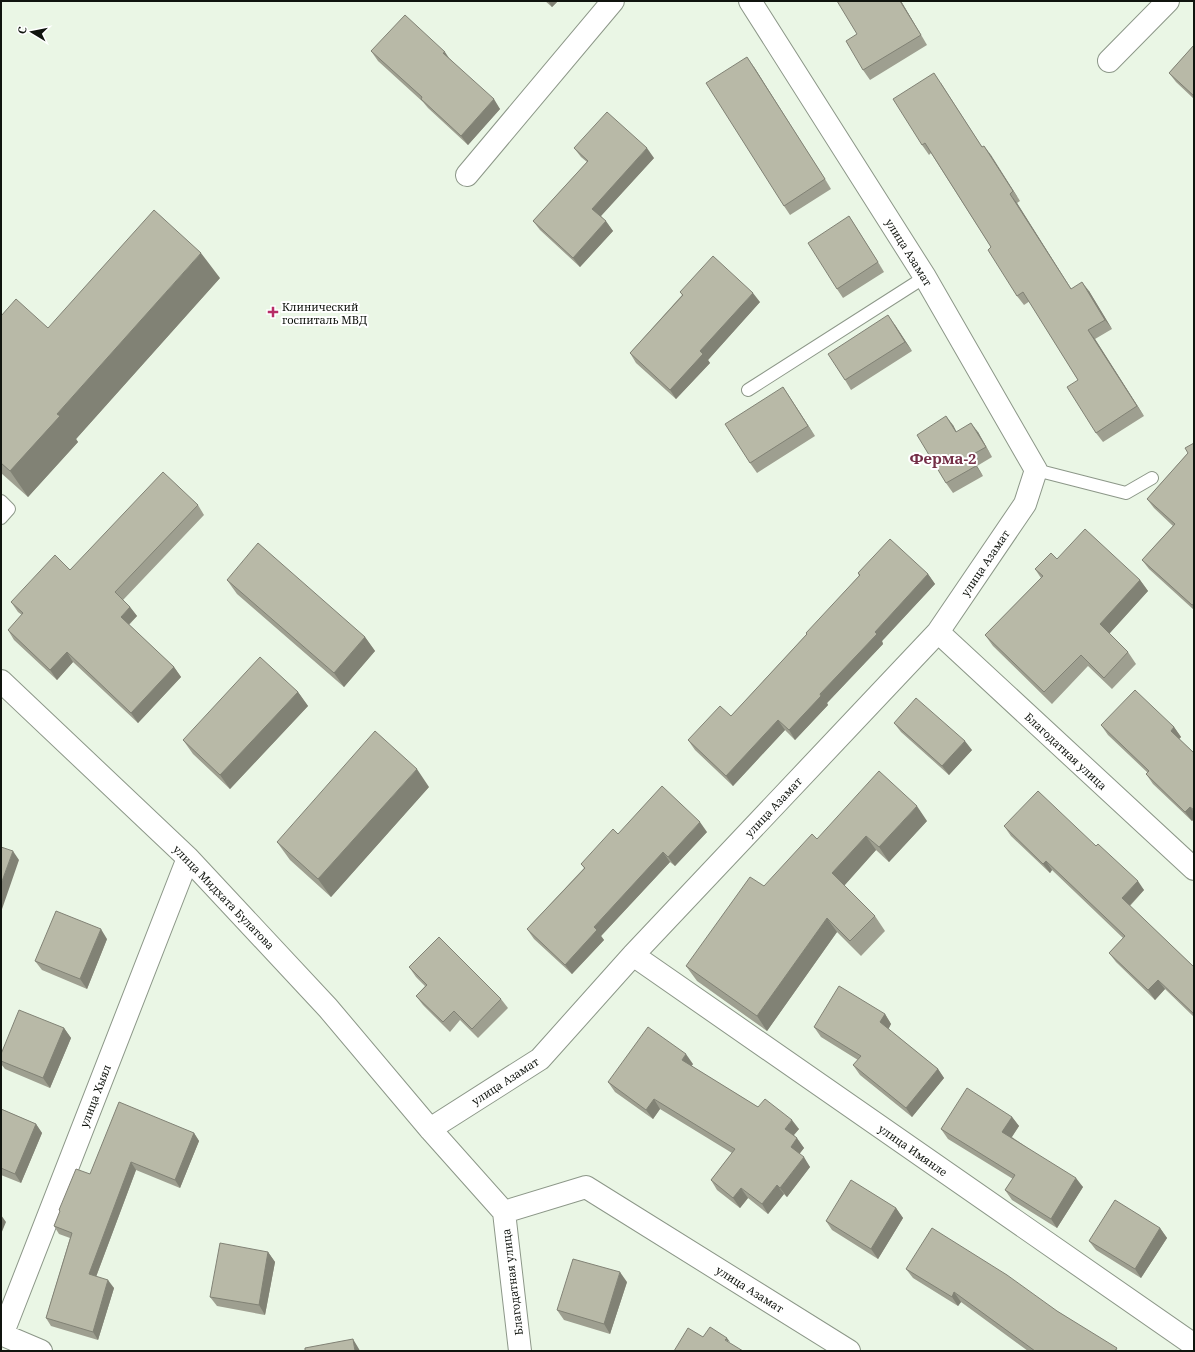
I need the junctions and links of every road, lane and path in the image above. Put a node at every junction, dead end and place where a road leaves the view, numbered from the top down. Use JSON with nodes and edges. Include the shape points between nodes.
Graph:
{"nodes":[{"id":1,"x":613,"y":1,"type":"edge"},
{"id":2,"x":750,"y":1,"type":"edge"},
{"id":3,"x":1168,"y":1,"type":"edge"},
{"id":4,"x":1109,"y":61,"type":"dead end"},
{"id":5,"x":467,"y":175,"type":"dead end"},
{"id":6,"x":925,"y":277,"type":"junction"},
{"id":7,"x":748,"y":390,"type":"dead end"},
{"id":8,"x":1036,"y":470,"type":"junction"},
{"id":9,"x":1152,"y":478,"type":"dead end"},
{"id":10,"x":1,"y":501,"type":"edge"},
{"id":11,"x":1,"y":518,"type":"edge"},
{"id":12,"x":938,"y":632,"type":"junction"},
{"id":13,"x":1,"y":681,"type":"edge"},
{"id":14,"x":188,"y":858,"type":"junction"},
{"id":15,"x":1194,"y":869,"type":"edge"},
{"id":16,"x":632,"y":956,"type":"junction"},
{"id":17,"x":430,"y":1129,"type":"junction"},
{"id":18,"x":504,"y":1212,"type":"junction"},
{"id":19,"x":2,"y":1334,"type":"edge"},
{"id":20,"x":1194,"y":1345,"type":"edge"},
{"id":21,"x":41,"y":1351,"type":"edge"},
{"id":22,"x":520,"y":1351,"type":"edge"},
{"id":23,"x":849,"y":1351,"type":"edge"}],
"edges":[{"from":1,"to":5,"type":"street"},
{"from":2,"to":6,"type":"street","name":"улица Азамат"},
{"from":3,"to":4,"type":"street"},
{"from":6,"to":7,"type":"lane"},
{"from":6,"to":8,"type":"street","name":"улица Азамат"},
{"from":8,"to":9,"type":"lane","via":[[1126,493]]},
{"from":8,"to":12,"type":"street","name":"улица Азамат","via":[[1025,504]]},
{"from":10,"to":11,"type":"lane","via":[[9,509]]},
{"from":12,"to":15,"type":"street","name":"Благодатная улица"},
{"from":12,"to":16,"type":"street","name":"улица Азамат"},
{"from":13,"to":14,"type":"street","name":"улица Мидхата Булатова"},
{"from":14,"to":17,"type":"street","name":"улица Мидхата Булатова","via":[[328,1008]]},
{"from":14,"to":19,"type":"street","name":"улица Хыял"},
{"from":16,"to":17,"type":"street","name":"улица Азамат","via":[[540,1059]]},
{"from":16,"to":20,"type":"street","name":"улица Имянле"},
{"from":17,"to":18,"type":"street"},
{"from":18,"to":22,"type":"street","name":"Благодатная улица"},
{"from":18,"to":23,"type":"street","name":"улица Азамат","via":[[586,1187]]},
{"from":19,"to":21,"type":"street","name":"улица Хыял"}]}
